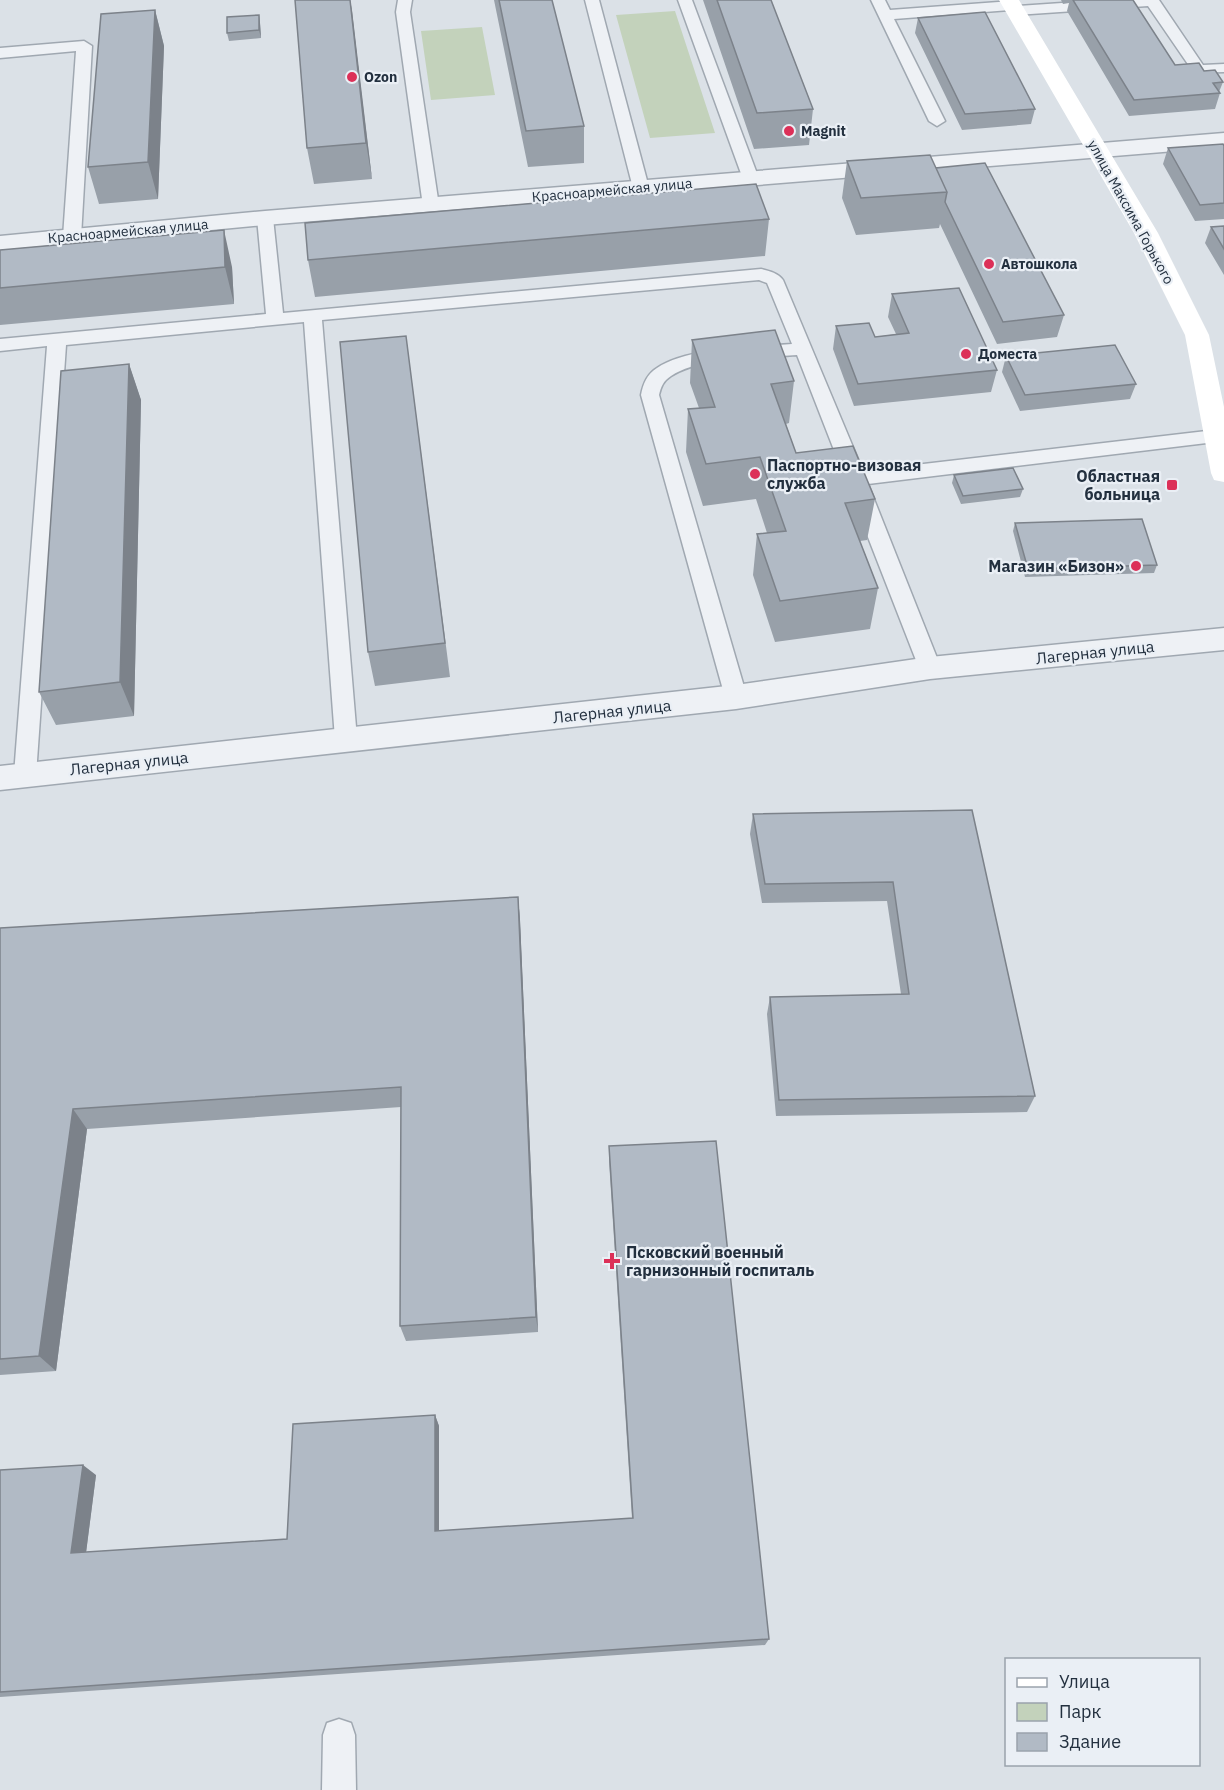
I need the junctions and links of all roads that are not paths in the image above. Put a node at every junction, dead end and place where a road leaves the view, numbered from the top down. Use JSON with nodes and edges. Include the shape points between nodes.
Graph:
{"nodes":[{"id":1,"x":405,"y":0,"type":"edge"},
{"id":2,"x":592,"y":0,"type":"edge"},
{"id":3,"x":685,"y":0,"type":"edge"},
{"id":4,"x":878,"y":0,"type":"edge"},
{"id":5,"x":1012,"y":5,"type":"edge"},
{"id":6,"x":884,"y":15,"type":"junction"},
{"id":7,"x":0,"y":53,"type":"edge"},
{"id":8,"x":1221,"y":68,"type":"dead end"},
{"id":9,"x":937,"y":121,"type":"dead end"},
{"id":10,"x":1223,"y":142,"type":"edge"},
{"id":11,"x":1098,"y":152,"type":"junction"},
{"id":12,"x":752,"y":179,"type":"junction"},
{"id":13,"x":641,"y":188,"type":"junction"},
{"id":14,"x":431,"y":206,"type":"junction"},
{"id":15,"x":265,"y":218,"type":"junction"},
{"id":16,"x":72,"y":237,"type":"junction"},
{"id":17,"x":0,"y":243,"type":"edge"},
{"id":18,"x":313,"y":316,"type":"junction"},
{"id":19,"x":275,"y":319,"type":"junction"},
{"id":20,"x":57,"y":339,"type":"junction"},
{"id":21,"x":0,"y":345,"type":"edge"},
{"id":22,"x":803,"y":349,"type":"junction"},
{"id":23,"x":1215,"y":436,"type":"junction"},
{"id":24,"x":1224,"y":473,"type":"edge"},
{"id":25,"x":855,"y":478,"type":"junction"},
{"id":26,"x":1224,"y":639,"type":"edge"},
{"id":27,"x":930,"y":668,"type":"junction"},
{"id":28,"x":736,"y":697,"type":"junction"},
{"id":29,"x":346,"y":740,"type":"junction"},
{"id":30,"x":12,"y":776,"type":"edge"},
{"id":31,"x":339,"y":1735,"type":"dead end"},
{"id":32,"x":339,"y":1790,"type":"edge"}],
"edges":[{"from":1,"to":14,"type":"lane","via":[[403,12]]},
{"from":2,"to":13,"type":"lane"},
{"from":3,"to":12,"type":"lane"},
{"from":4,"to":6,"type":"lane"},
{"from":5,"to":6,"type":"lane"},
{"from":5,"to":8,"type":"lane","via":[[1152,1],[1199,70]]},
{"from":5,"to":11,"type":"main road","name":"улица Максима Горького"},
{"from":6,"to":9,"type":"lane"},
{"from":7,"to":16,"type":"lane","via":[[84,46]]},
{"from":10,"to":11,"type":"street","name":"Красноармейская улица"},
{"from":11,"to":12,"type":"street","name":"Красноармейская улица"},
{"from":11,"to":23,"type":"main road","name":"улица Максима Горького","via":[[1146,233],[1197,335]]},
{"from":12,"to":13,"type":"street","name":"Красноармейская улица"},
{"from":13,"to":14,"type":"street","name":"Красноармейская улица"},
{"from":14,"to":15,"type":"street","name":"Красноармейская улица"},
{"from":15,"to":16,"type":"street","name":"Красноармейская улица"},
{"from":15,"to":19,"type":"lane"},
{"from":16,"to":17,"type":"street","name":"Красноармейская улица"},
{"from":18,"to":19,"type":"lane"},
{"from":18,"to":22,"type":"lane","via":[[761,274],[774,280]]},
{"from":18,"to":29,"type":"lane"},
{"from":19,"to":20,"type":"lane"},
{"from":20,"to":21,"type":"lane"},
{"from":20,"to":30,"type":"lane"},
{"from":22,"to":25,"type":"lane"},
{"from":22,"to":28,"type":"lane","via":[[692,359],[654,380],[650,394]]},
{"from":23,"to":24,"type":"main road","name":"улица Максима Горького"},
{"from":23,"to":25,"type":"lane"},
{"from":25,"to":27,"type":"lane"},
{"from":26,"to":27,"type":"street","name":"Лагерная улица"},
{"from":27,"to":28,"type":"street","name":"Лагерная улица"},
{"from":28,"to":29,"type":"street","name":"Лагерная улица"},
{"from":29,"to":30,"type":"street","name":"Лагерная улица"},
{"from":31,"to":32,"type":"lane"}]}
